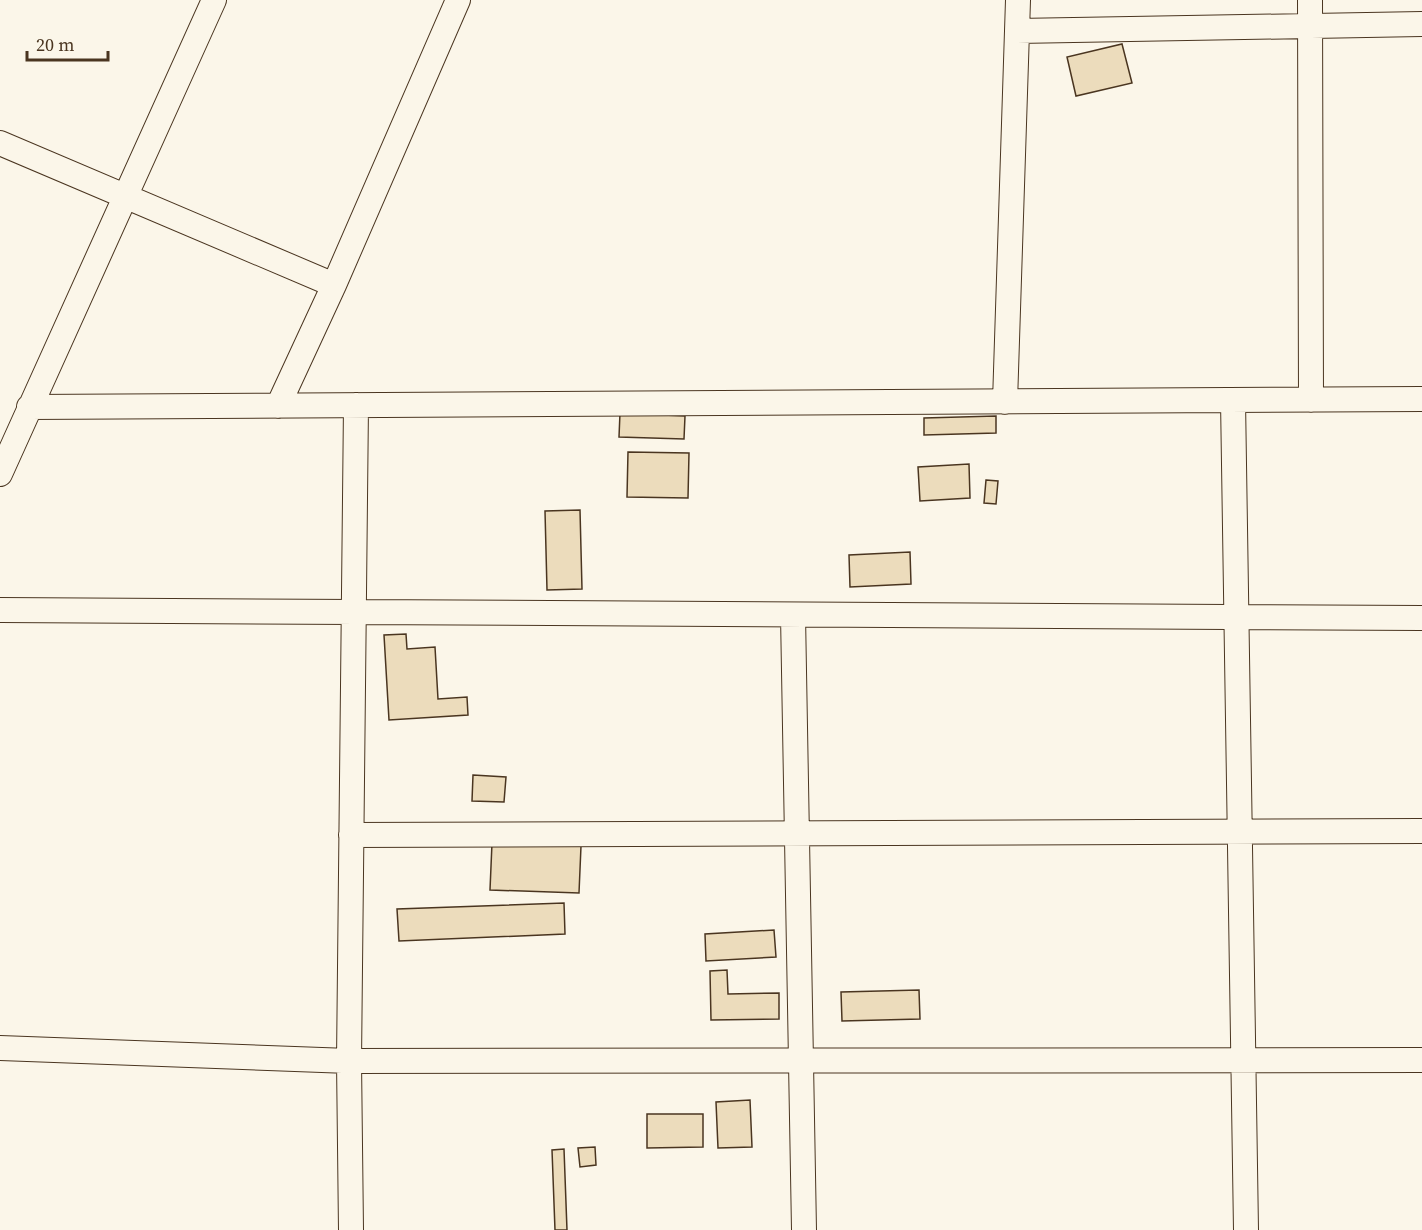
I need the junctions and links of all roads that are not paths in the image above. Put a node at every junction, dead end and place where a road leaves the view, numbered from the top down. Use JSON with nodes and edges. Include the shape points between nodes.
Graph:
{"nodes":[{"id":1,"x":214,"y":0,"type":"edge"},
{"id":2,"x":458,"y":0,"type":"edge"},
{"id":3,"x":1018,"y":0,"type":"edge"},
{"id":4,"x":1310,"y":0,"type":"edge"},
{"id":5,"x":1422,"y":24,"type":"edge"},
{"id":6,"x":1310,"y":26,"type":"junction"},
{"id":7,"x":1017,"y":31,"type":"junction"},
{"id":8,"x":0,"y":143,"type":"edge"},
{"id":9,"x":126,"y":197,"type":"junction"},
{"id":10,"x":334,"y":285,"type":"junction"},
{"id":11,"x":1422,"y":399,"type":"edge"},
{"id":12,"x":1233,"y":400,"type":"junction"},
{"id":13,"x":1311,"y":400,"type":"junction"},
{"id":14,"x":1005,"y":402,"type":"junction"},
{"id":15,"x":356,"y":405,"type":"junction"},
{"id":16,"x":278,"y":406,"type":"junction"},
{"id":17,"x":29,"y":407,"type":"junction"},
{"id":18,"x":0,"y":474,"type":"edge"},
{"id":19,"x":0,"y":610,"type":"edge"},
{"id":20,"x":354,"y":612,"type":"junction"},
{"id":21,"x":793,"y":615,"type":"junction"},
{"id":22,"x":1236,"y":617,"type":"junction"},
{"id":23,"x":1422,"y":618,"type":"edge"},
{"id":24,"x":1422,"y":831,"type":"edge"},
{"id":25,"x":1240,"y":832,"type":"junction"},
{"id":26,"x":797,"y":833,"type":"junction"},
{"id":27,"x":351,"y":835,"type":"junction"},
{"id":28,"x":0,"y":1048,"type":"edge"},
{"id":29,"x":801,"y":1060,"type":"junction"},
{"id":30,"x":1244,"y":1060,"type":"junction"},
{"id":31,"x":1422,"y":1060,"type":"edge"},
{"id":32,"x":349,"y":1061,"type":"junction"},
{"id":33,"x":351,"y":1230,"type":"edge"},
{"id":34,"x":804,"y":1230,"type":"edge"},
{"id":35,"x":1246,"y":1230,"type":"edge"}],
"edges":[{"from":1,"to":9,"type":"street"},
{"from":2,"to":10,"type":"street"},
{"from":3,"to":7,"type":"street"},
{"from":4,"to":6,"type":"street"},
{"from":5,"to":6,"type":"street"},
{"from":6,"to":7,"type":"street"},
{"from":6,"to":13,"type":"street"},
{"from":7,"to":14,"type":"street"},
{"from":8,"to":9,"type":"street"},
{"from":9,"to":10,"type":"street"},
{"from":9,"to":17,"type":"street"},
{"from":10,"to":16,"type":"street"},
{"from":11,"to":13,"type":"street"},
{"from":12,"to":13,"type":"street"},
{"from":12,"to":14,"type":"street"},
{"from":12,"to":22,"type":"street"},
{"from":14,"to":15,"type":"street"},
{"from":15,"to":16,"type":"street"},
{"from":15,"to":20,"type":"street"},
{"from":16,"to":17,"type":"street"},
{"from":17,"to":18,"type":"street"},
{"from":19,"to":20,"type":"street"},
{"from":20,"to":21,"type":"street"},
{"from":20,"to":27,"type":"street"},
{"from":21,"to":22,"type":"street"},
{"from":21,"to":26,"type":"street"},
{"from":22,"to":23,"type":"street"},
{"from":22,"to":25,"type":"street"},
{"from":24,"to":25,"type":"street"},
{"from":25,"to":26,"type":"street"},
{"from":25,"to":30,"type":"street"},
{"from":26,"to":27,"type":"street"},
{"from":26,"to":29,"type":"street"},
{"from":27,"to":32,"type":"street"},
{"from":28,"to":32,"type":"street"},
{"from":29,"to":30,"type":"street"},
{"from":29,"to":32,"type":"street"},
{"from":29,"to":34,"type":"street"},
{"from":30,"to":31,"type":"street"},
{"from":30,"to":35,"type":"street"},
{"from":32,"to":33,"type":"street"}]}
